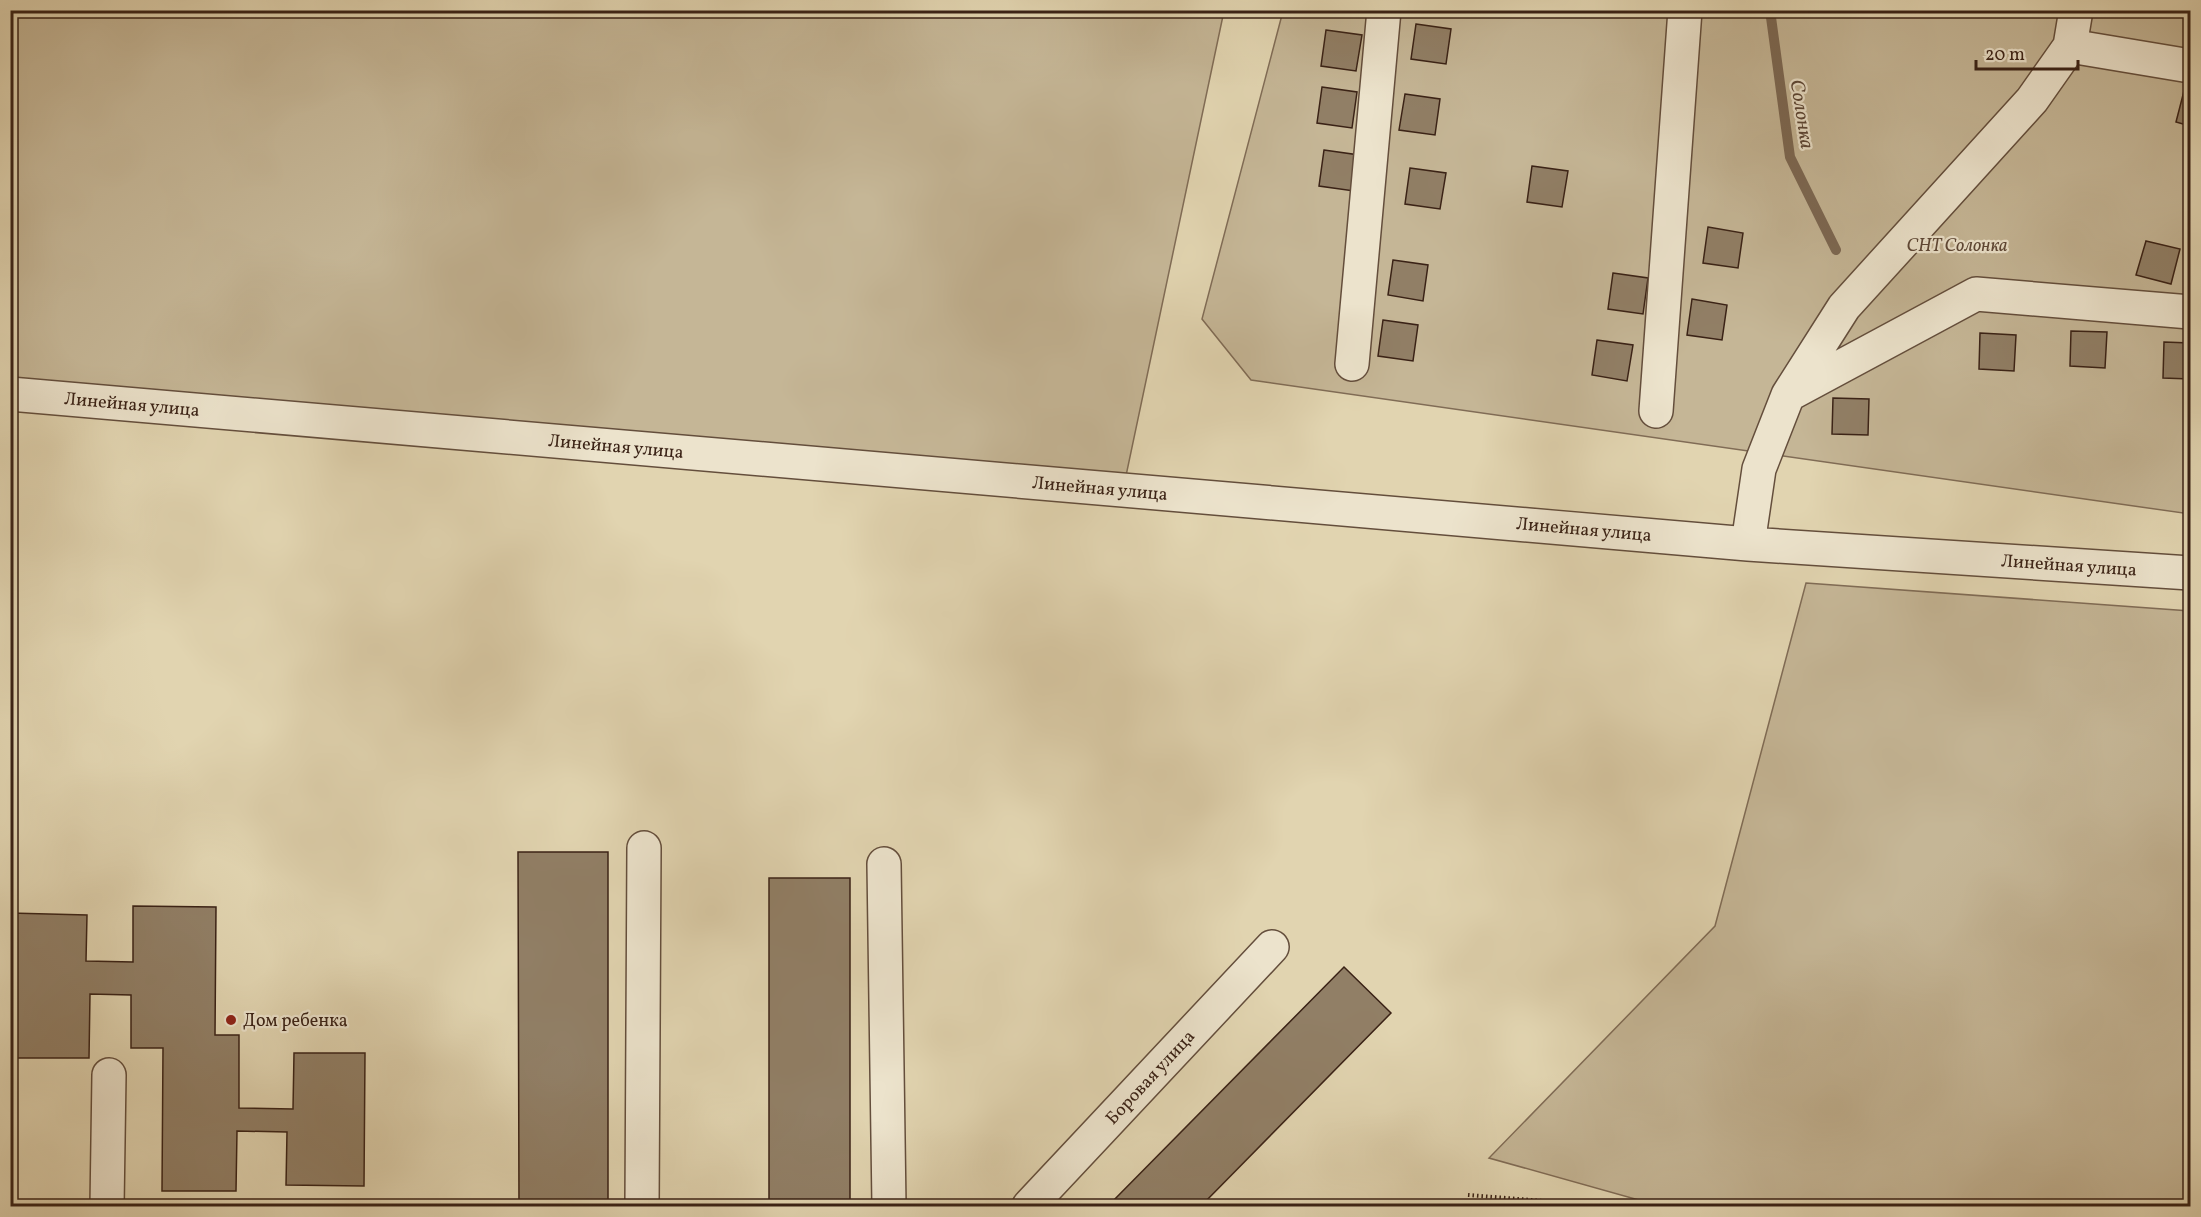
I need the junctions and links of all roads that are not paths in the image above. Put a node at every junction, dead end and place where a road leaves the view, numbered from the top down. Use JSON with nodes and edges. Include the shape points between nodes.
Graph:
{"nodes":[{"id":1,"x":1384,"y":10,"type":"edge"},
{"id":2,"x":1685,"y":10,"type":"edge"},
{"id":3,"x":2076,"y":10,"type":"edge"},
{"id":4,"x":2070,"y":46,"type":"junction"},
{"id":5,"x":2190,"y":66,"type":"edge"},
{"id":6,"x":2190,"y":312,"type":"edge"},
{"id":7,"x":1352,"y":364,"type":"dead end"},
{"id":8,"x":10,"y":394,"type":"edge"},
{"id":9,"x":1788,"y":395,"type":"junction"},
{"id":10,"x":1656,"y":411,"type":"dead end"},
{"id":11,"x":1748,"y":543,"type":"junction"},
{"id":12,"x":2190,"y":573,"type":"edge"},
{"id":13,"x":644,"y":848,"type":"dead end"},
{"id":14,"x":884,"y":864,"type":"dead end"},
{"id":15,"x":1272,"y":947,"type":"dead end"},
{"id":16,"x":109,"y":1075,"type":"dead end"},
{"id":17,"x":107,"y":1206,"type":"edge"},
{"id":18,"x":642,"y":1206,"type":"edge"},
{"id":19,"x":889,"y":1206,"type":"edge"},
{"id":20,"x":1029,"y":1206,"type":"edge"}],
"edges":[{"from":1,"to":7,"type":"street"},
{"from":2,"to":10,"type":"street"},
{"from":3,"to":4,"type":"street"},
{"from":4,"to":5,"type":"street"},
{"from":4,"to":9,"type":"street","via":[[2032,100],[1844,307]]},
{"from":6,"to":9,"type":"street","via":[[1976,294]]},
{"from":8,"to":11,"type":"street","name":"Линейная улица"},
{"from":9,"to":11,"type":"street","via":[[1759,469]]},
{"from":11,"to":12,"type":"street","name":"Линейная улица"},
{"from":13,"to":18,"type":"street"},
{"from":14,"to":19,"type":"street"},
{"from":15,"to":20,"type":"street","name":"Боровая улица"},
{"from":16,"to":17,"type":"street"}]}
